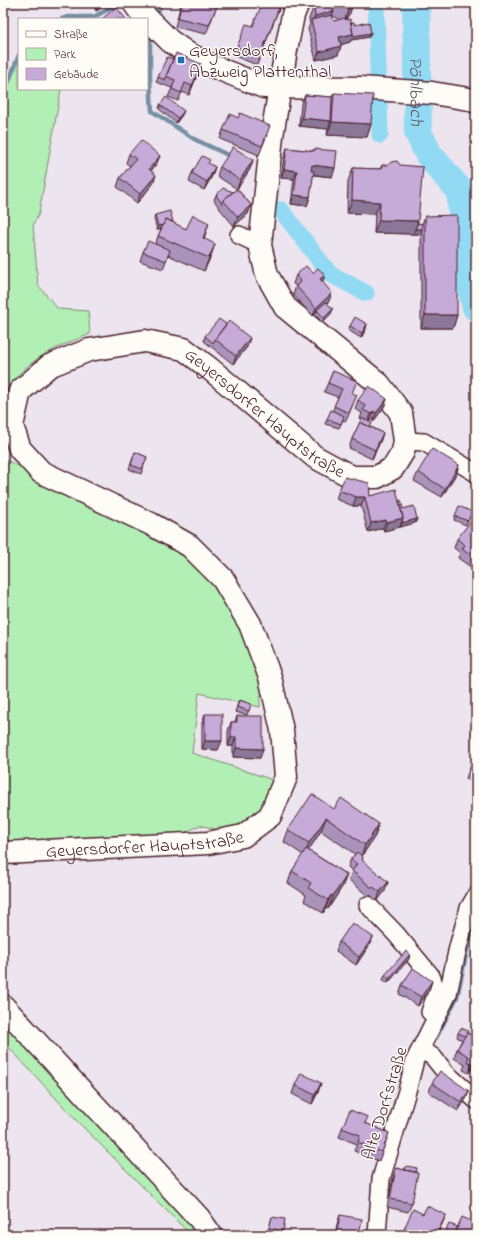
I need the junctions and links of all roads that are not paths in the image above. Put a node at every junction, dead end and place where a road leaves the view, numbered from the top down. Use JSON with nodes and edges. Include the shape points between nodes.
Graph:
{"nodes":[{"id":1,"x":134,"y":3,"type":"edge"},
{"id":2,"x":298,"y":3,"type":"edge"},
{"id":3,"x":147,"y":18,"type":"edge"},
{"id":4,"x":148,"y":19,"type":"edge"},
{"id":5,"x":280,"y":87,"type":"junction"},
{"id":6,"x":476,"y":102,"type":"edge"},
{"id":7,"x":239,"y":235,"type":"dead end"},
{"id":8,"x":260,"y":245,"type":"junction"},
{"id":9,"x":406,"y":441,"type":"junction"},
{"id":10,"x":476,"y":473,"type":"edge"},
{"id":11,"x":3,"y":853,"type":"edge"},
{"id":12,"x":476,"y":896,"type":"edge"},
{"id":13,"x":368,"y":905,"type":"dead end"},
{"id":14,"x":3,"y":1006,"type":"edge"},
{"id":15,"x":423,"y":1045,"type":"junction"},
{"id":16,"x":476,"y":1100,"type":"edge"},
{"id":17,"x":211,"y":1235,"type":"edge"},
{"id":18,"x":376,"y":1235,"type":"edge"}],
"edges":[{"from":1,"to":3,"type":"main road"},
{"from":2,"to":5,"type":"main road","via":[[293,15]]},
{"from":4,"to":5,"type":"main road","via":[[170,41],[212,66],[264,87]]},
{"from":5,"to":6,"type":"main road","via":[[360,88],[432,93]]},
{"from":5,"to":8,"type":"main road"},
{"from":7,"to":8,"type":"street"},
{"from":8,"to":9,"type":"main road","via":[[267,274],[285,307],[379,384],[401,413]]},
{"from":9,"to":10,"type":"street","via":[[424,442]]},
{"from":9,"to":11,"type":"main road","name":"Geyersdorfer Hauptstraße","via":[[404,452],[393,468],[377,477],[352,477],[315,457],[184,349],[145,340],[90,350],[49,366],[20,391],[12,426],[20,449],[41,472],[151,524],[190,546],[223,579],[250,624],[270,677],[282,730],[286,777],[270,816],[243,836],[208,843]]},
{"from":12,"to":15,"type":"street","name":"Alte Dorfstraße","via":[[469,908],[448,994]]},
{"from":13,"to":15,"type":"street","via":[[431,976],[437,992],[427,1022]]},
{"from":14,"to":17,"type":"main road","via":[[199,1218]]},
{"from":15,"to":16,"type":"street","via":[[446,1073]]},
{"from":15,"to":18,"type":"street","name":"Alte Dorfstraße","via":[[415,1060],[381,1179]]}]}
